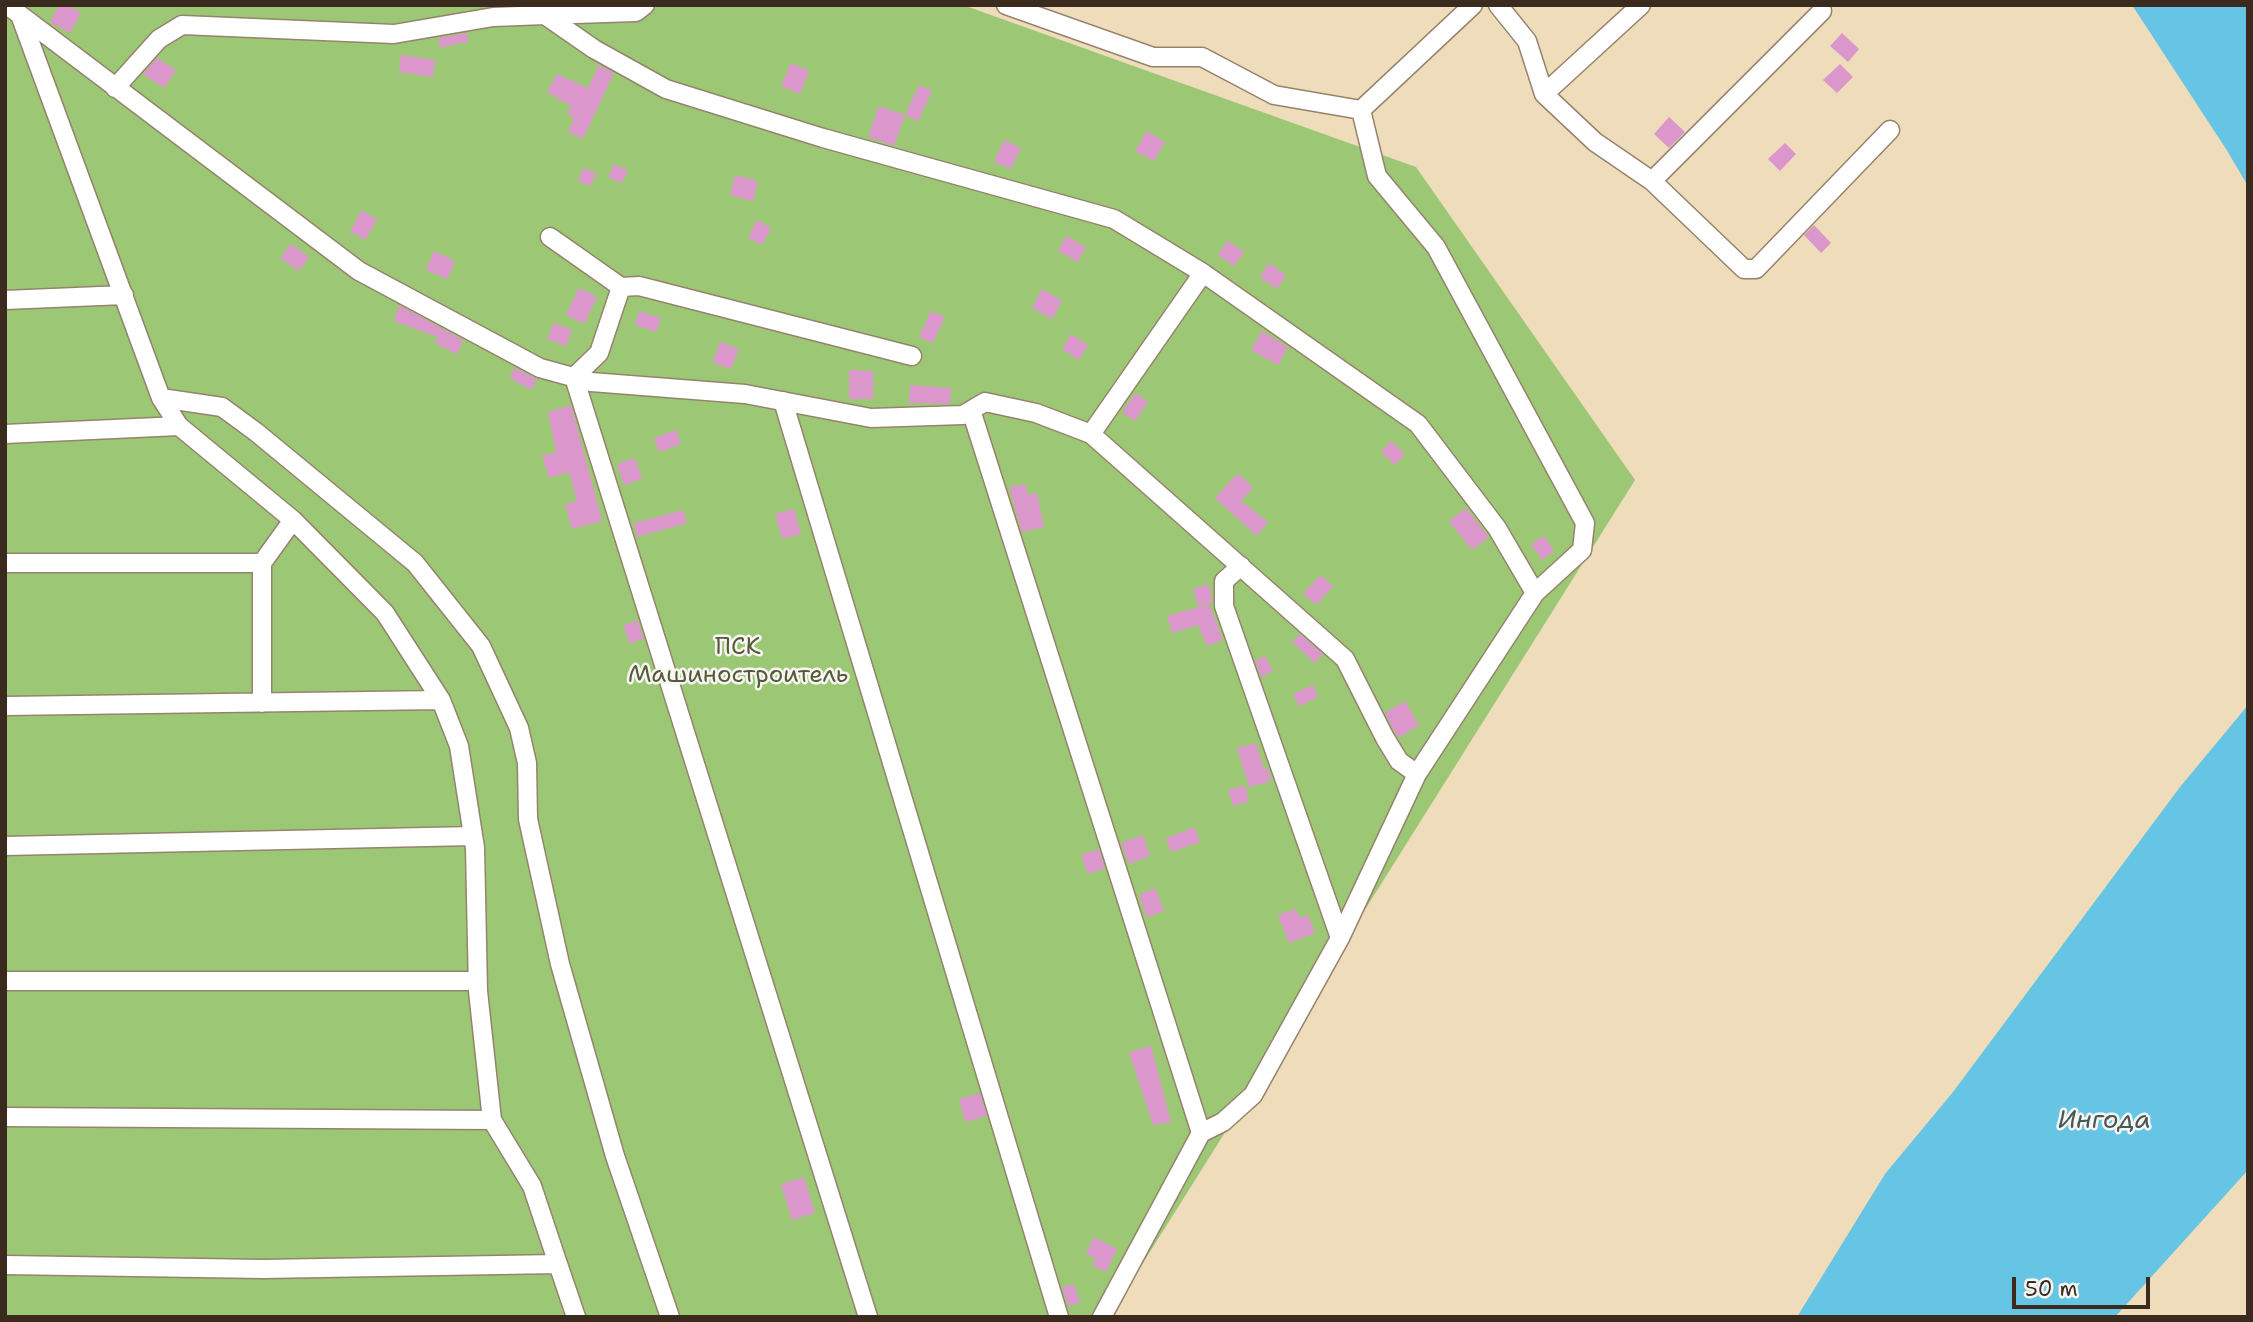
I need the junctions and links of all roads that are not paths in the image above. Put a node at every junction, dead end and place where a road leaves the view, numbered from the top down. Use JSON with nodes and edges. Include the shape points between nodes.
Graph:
{"nodes":[{"id":1,"x":645,"y":5,"type":"edge"},
{"id":2,"x":1006,"y":5,"type":"edge"},
{"id":3,"x":1473,"y":5,"type":"edge"},
{"id":4,"x":1499,"y":5,"type":"edge"},
{"id":5,"x":1641,"y":5,"type":"edge"},
{"id":6,"x":14,"y":10,"type":"edge"},
{"id":7,"x":1822,"y":11,"type":"dead end"},
{"id":8,"x":545,"y":15,"type":"junction"},
{"id":9,"x":115,"y":88,"type":"junction"},
{"id":10,"x":1544,"y":94,"type":"junction"},
{"id":11,"x":1361,"y":110,"type":"junction"},
{"id":12,"x":1890,"y":130,"type":"dead end"},
{"id":13,"x":1652,"y":181,"type":"junction"},
{"id":14,"x":550,"y":237,"type":"dead end"},
{"id":15,"x":1203,"y":273,"type":"junction"},
{"id":16,"x":621,"y":287,"type":"junction"},
{"id":17,"x":124,"y":295,"type":"junction"},
{"id":18,"x":5,"y":300,"type":"edge"},
{"id":19,"x":912,"y":356,"type":"dead end"},
{"id":20,"x":574,"y":377,"type":"junction"},
{"id":21,"x":161,"y":398,"type":"junction"},
{"id":22,"x":783,"y":401,"type":"junction"},
{"id":23,"x":971,"y":410,"type":"junction"},
{"id":24,"x":179,"y":426,"type":"junction"},
{"id":25,"x":5,"y":434,"type":"edge"},
{"id":26,"x":1091,"y":434,"type":"junction"},
{"id":27,"x":293,"y":520,"type":"junction"},
{"id":28,"x":5,"y":563,"type":"edge"},
{"id":29,"x":262,"y":563,"type":"junction"},
{"id":30,"x":1241,"y":566,"type":"junction"},
{"id":31,"x":1535,"y":593,"type":"junction"},
{"id":32,"x":441,"y":700,"type":"junction"},
{"id":33,"x":262,"y":703,"type":"junction"},
{"id":34,"x":5,"y":706,"type":"edge"},
{"id":35,"x":1416,"y":774,"type":"junction"},
{"id":36,"x":473,"y":836,"type":"junction"},
{"id":37,"x":5,"y":846,"type":"edge"},
{"id":38,"x":1340,"y":938,"type":"junction"},
{"id":39,"x":5,"y":981,"type":"edge"},
{"id":40,"x":477,"y":981,"type":"junction"},
{"id":41,"x":5,"y":1117,"type":"edge"},
{"id":42,"x":492,"y":1120,"type":"junction"},
{"id":43,"x":1201,"y":1132,"type":"junction"},
{"id":44,"x":558,"y":1264,"type":"junction"},
{"id":45,"x":5,"y":1265,"type":"edge"},
{"id":46,"x":576,"y":1317,"type":"edge"},
{"id":47,"x":670,"y":1317,"type":"edge"},
{"id":48,"x":868,"y":1317,"type":"edge"},
{"id":49,"x":1059,"y":1317,"type":"edge"},
{"id":50,"x":1102,"y":1317,"type":"edge"}],
"edges":[{"from":1,"to":8,"type":"street","via":[[636,12]]},
{"from":2,"to":11,"type":"street","via":[[1153,57],[1202,57],[1274,95]]},
{"from":3,"to":11,"type":"street"},
{"from":4,"to":10,"type":"street","via":[[1527,41]]},
{"from":5,"to":10,"type":"street"},
{"from":6,"to":9,"type":"street"},
{"from":6,"to":17,"type":"street"},
{"from":7,"to":13,"type":"street"},
{"from":8,"to":9,"type":"street","via":[[493,18],[394,34],[182,25],[159,39]]},
{"from":8,"to":15,"type":"street","via":[[666,89],[1114,219]]},
{"from":9,"to":20,"type":"street","via":[[359,271],[540,368]]},
{"from":10,"to":13,"type":"street","via":[[1595,142]]},
{"from":11,"to":31,"type":"street","via":[[1377,177],[1436,247],[1585,523],[1583,550]]},
{"from":12,"to":13,"type":"street","via":[[1756,269],[1744,270]]},
{"from":14,"to":16,"type":"street"},
{"from":15,"to":26,"type":"street"},
{"from":15,"to":31,"type":"street","via":[[1418,424],[1497,528]]},
{"from":16,"to":19,"type":"street","via":[[639,286]]},
{"from":16,"to":20,"type":"street","via":[[599,353]]},
{"from":17,"to":18,"type":"street"},
{"from":17,"to":21,"type":"street"},
{"from":20,"to":22,"type":"street"},
{"from":20,"to":48,"type":"street"},
{"from":21,"to":24,"type":"street"},
{"from":21,"to":47,"type":"street","via":[[222,407],[256,432],[415,563],[481,646],[519,728],[527,763],[528,819],[560,964],[615,1156]]},
{"from":22,"to":23,"type":"street","via":[[871,418],[963,415]]},
{"from":22,"to":49,"type":"street"},
{"from":23,"to":26,"type":"street","via":[[985,402],[1036,413]]},
{"from":23,"to":43,"type":"street"},
{"from":24,"to":25,"type":"street"},
{"from":24,"to":27,"type":"street"},
{"from":26,"to":30,"type":"street"},
{"from":27,"to":29,"type":"street"},
{"from":27,"to":32,"type":"street","via":[[385,613]]},
{"from":28,"to":29,"type":"street"},
{"from":29,"to":33,"type":"street"},
{"from":30,"to":35,"type":"street","via":[[1345,659],[1399,761]]},
{"from":30,"to":38,"type":"street","via":[[1224,581],[1224,606]]},
{"from":31,"to":35,"type":"street"},
{"from":32,"to":33,"type":"street"},
{"from":32,"to":36,"type":"street","via":[[459,746]]},
{"from":33,"to":34,"type":"street"},
{"from":35,"to":38,"type":"street"},
{"from":36,"to":37,"type":"street"},
{"from":36,"to":40,"type":"street"},
{"from":38,"to":43,"type":"street","via":[[1253,1095],[1223,1122]]},
{"from":39,"to":40,"type":"street"},
{"from":40,"to":42,"type":"street"},
{"from":41,"to":42,"type":"street"},
{"from":42,"to":44,"type":"street","via":[[532,1186]]},
{"from":43,"to":50,"type":"street"},
{"from":44,"to":45,"type":"street","via":[[263,1269]]},
{"from":44,"to":46,"type":"street"}]}
